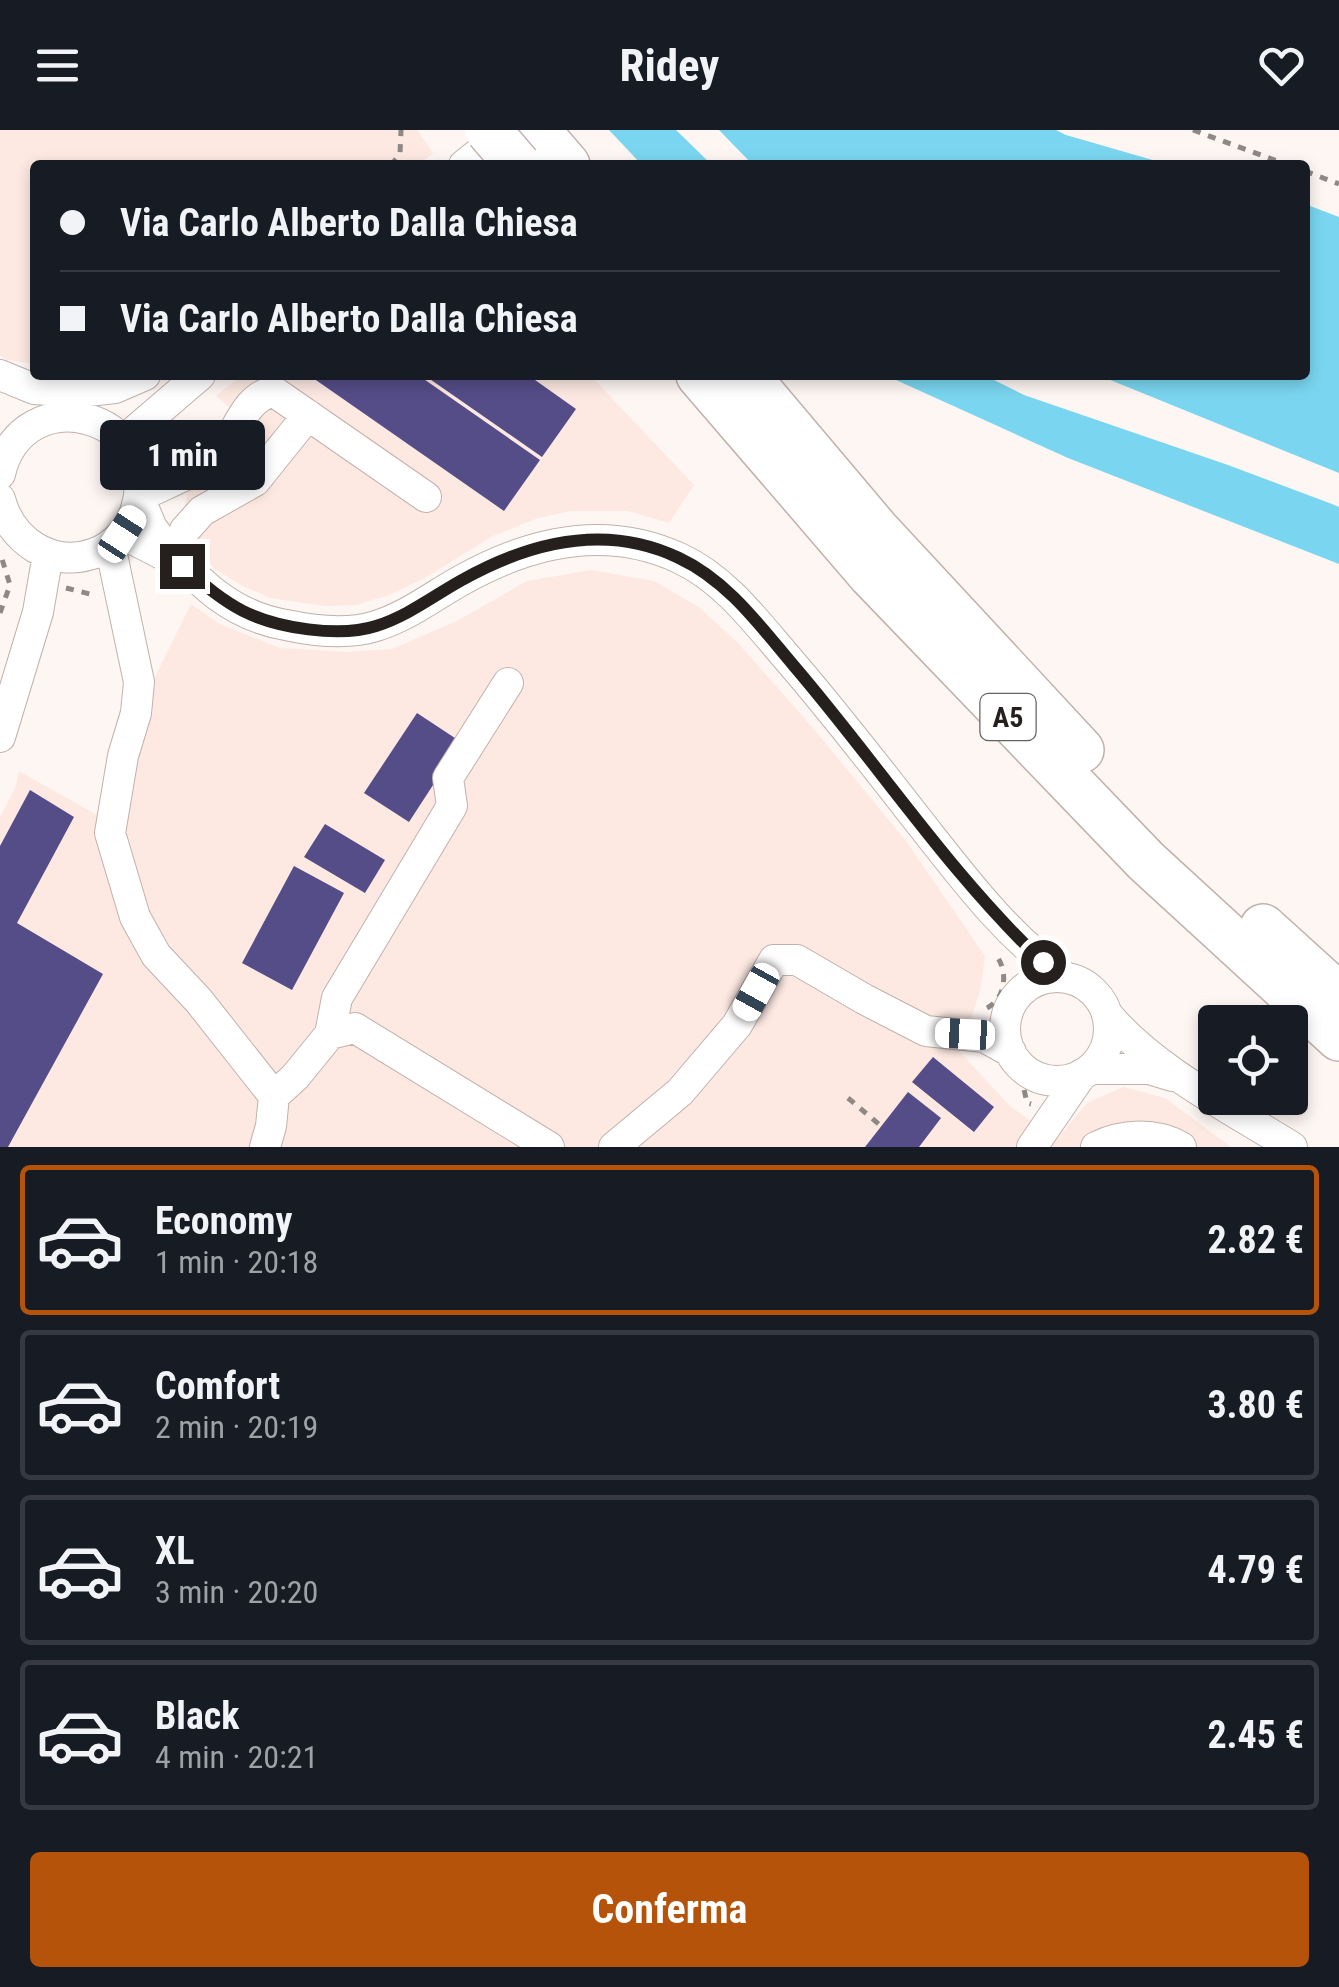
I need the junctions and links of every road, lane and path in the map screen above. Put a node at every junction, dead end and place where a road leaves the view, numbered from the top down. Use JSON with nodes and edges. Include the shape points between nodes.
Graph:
{"nodes":[{"id":1,"x":401,"y":130,"type":"edge"},
{"id":2,"x":508,"y":130,"type":"edge"},
{"id":3,"x":536,"y":130,"type":"edge"},
{"id":4,"x":1194,"y":130,"type":"edge"},
{"id":5,"x":474,"y":152,"type":"edge"},
{"id":6,"x":395,"y":160,"type":"edge"},
{"id":7,"x":501,"y":160,"type":"edge"},
{"id":8,"x":562,"y":160,"type":"edge"},
{"id":9,"x":1275,"y":160,"type":"edge"},
{"id":10,"x":1310,"y":174,"type":"edge"},
{"id":11,"x":1339,"y":184,"type":"edge"},
{"id":12,"x":0,"y":375,"type":"edge"},
{"id":13,"x":133,"y":380,"type":"edge"},
{"id":14,"x":196,"y":380,"type":"edge"},
{"id":15,"x":703,"y":380,"type":"edge"},
{"id":16,"x":750,"y":380,"type":"edge"},
{"id":17,"x":308,"y":415,"type":"junction"},
{"id":18,"x":237,"y":426,"type":"junction"},
{"id":19,"x":10,"y":428,"type":"edge"},
{"id":20,"x":130,"y":453,"type":"junction"},
{"id":21,"x":0,"y":474,"type":"edge"},
{"id":22,"x":139,"y":497,"type":"junction"},
{"id":23,"x":426,"y":497,"type":"dead end"},
{"id":24,"x":0,"y":499,"type":"edge"},
{"id":25,"x":185,"y":530,"type":"dead end"},
{"id":26,"x":116,"y":539,"type":"junction"},
{"id":27,"x":0,"y":550,"type":"edge"},
{"id":28,"x":64,"y":556,"type":"junction"},
{"id":29,"x":182,"y":566,"type":"junction"},
{"id":30,"x":10,"y":585,"type":"junction"},
{"id":31,"x":104,"y":585,"type":"junction"},
{"id":32,"x":40,"y":596,"type":"junction"},
{"id":33,"x":0,"y":613,"type":"edge"},
{"id":34,"x":130,"y":632,"type":"junction"},
{"id":35,"x":508,"y":683,"type":"dead end"},
{"id":36,"x":0,"y":737,"type":"edge"},
{"id":37,"x":970,"y":886,"type":"junction"},
{"id":38,"x":996,"y":954,"type":"dead end"},
{"id":39,"x":1066,"y":978,"type":"junction"},
{"id":40,"x":1339,"y":996,"type":"edge"},
{"id":41,"x":1012,"y":1004,"type":"junction"},
{"id":42,"x":1107,"y":1014,"type":"junction"},
{"id":43,"x":970,"y":1031,"type":"junction"},
{"id":44,"x":330,"y":1034,"type":"junction"},
{"id":45,"x":1339,"y":1038,"type":"edge"},
{"id":46,"x":1019,"y":1066,"type":"junction"},
{"id":47,"x":1086,"y":1072,"type":"junction"},
{"id":48,"x":1198,"y":1087,"type":"edge"},
{"id":49,"x":1198,"y":1088,"type":"edge"},
{"id":50,"x":274,"y":1096,"type":"junction"},
{"id":51,"x":848,"y":1098,"type":"dead end"},
{"id":52,"x":1037,"y":1106,"type":"junction"},
{"id":53,"x":1241,"y":1115,"type":"edge"},
{"id":54,"x":881,"y":1126,"type":"dead end"},
{"id":55,"x":265,"y":1147,"type":"edge"},
{"id":56,"x":549,"y":1147,"type":"edge"},
{"id":57,"x":614,"y":1147,"type":"edge"},
{"id":58,"x":1032,"y":1147,"type":"edge"},
{"id":59,"x":1096,"y":1147,"type":"edge"},
{"id":60,"x":1182,"y":1147,"type":"edge"},
{"id":61,"x":1292,"y":1147,"type":"edge"}],
"edges":[{"from":1,"to":6,"type":"path"},
{"from":2,"to":5,"type":"street"},
{"from":3,"to":8,"type":"highway"},
{"from":4,"to":9,"type":"path"},
{"from":5,"to":7,"type":"highway","bridge":true},
{"from":10,"to":11,"type":"path"},
{"from":12,"to":13,"type":"street","via":[[34,389],[79,392]]},
{"from":14,"to":20,"type":"street"},
{"from":15,"to":45,"type":"highway","number":"A5","via":[[871,576],[1146,861]]},
{"from":16,"to":40,"type":"highway","number":"A5","via":[[876,528],[1148,821]]},
{"from":17,"to":18,"type":"street","via":[[274,391],[261,395]]},
{"from":17,"to":23,"type":"street"},
{"from":17,"to":25,"type":"street","via":[[256,481],[202,511]]},
{"from":18,"to":20,"type":"street","via":[[196,450]]},
{"from":18,"to":22,"type":"street","via":[[205,464]]},
{"from":19,"to":20,"type":"street","via":[[80,417],[111,430]]},
{"from":19,"to":21,"type":"street"},
{"from":20,"to":22,"type":"street"},
{"from":22,"to":26,"type":"street","via":[[134,517]]},
{"from":22,"to":29,"type":"street","via":[[152,528]]},
{"from":24,"to":28,"type":"street","via":[[21,538]]},
{"from":26,"to":28,"type":"street","via":[[95,553]]},
{"from":26,"to":29,"type":"street"},
{"from":26,"to":34,"type":"street"},
{"from":27,"to":30,"type":"path"},
{"from":28,"to":31,"type":"street"},
{"from":28,"to":32,"type":"street"},
{"from":29,"to":37,"type":"street","via":[[245,612],[283,625],[341,631],[373,628],[510,556],[552,543],[639,544],[680,558],[718,581],[752,616]]},
{"from":30,"to":32,"type":"path"},
{"from":30,"to":33,"type":"path"},
{"from":31,"to":32,"type":"path","via":[[90,594],[66,588],[60,602]]},
{"from":31,"to":34,"type":"street"},
{"from":32,"to":36,"type":"street"},
{"from":34,"to":50,"type":"street","via":[[139,682],[136,713],[110,833],[135,918],[156,955]]},
{"from":35,"to":44,"type":"street","via":[[448,778],[452,806],[338,998]]},
{"from":37,"to":39,"type":"street"},
{"from":37,"to":41,"type":"street","via":[[1013,957]]},
{"from":38,"to":43,"type":"path","via":[[1003,967],[1002,995],[976,1013]]},
{"from":39,"to":41,"type":"street","via":[[1038,981]]},
{"from":39,"to":42,"type":"street","via":[[1092,990]]},
{"from":41,"to":43,"type":"street"},
{"from":41,"to":46,"type":"street","via":[[1006,1038]]},
{"from":42,"to":47,"type":"street","via":[[1103,1053]]},
{"from":42,"to":48,"type":"street","via":[[1139,1047]]},
{"from":43,"to":46,"type":"street"},
{"from":43,"to":57,"type":"street","via":[[926,1032],[797,960],[774,960],[737,1025],[680,1092]]},
{"from":44,"to":50,"type":"street"},
{"from":44,"to":56,"type":"street","via":[[356,1028]]},
{"from":46,"to":47,"type":"street","via":[[1056,1081]]},
{"from":46,"to":52,"type":"street"},
{"from":46,"to":52,"type":"path","via":[[1027,1102]]},
{"from":47,"to":49,"type":"street","via":[[1149,1069]]},
{"from":47,"to":58,"type":"street"},
{"from":50,"to":55,"type":"street"},
{"from":51,"to":54,"type":"path"},
{"from":52,"to":58,"type":"street"},
{"from":53,"to":61,"type":"street"},
{"from":59,"to":60,"type":"street","via":[[1117,1136],[1166,1139]]}]}
